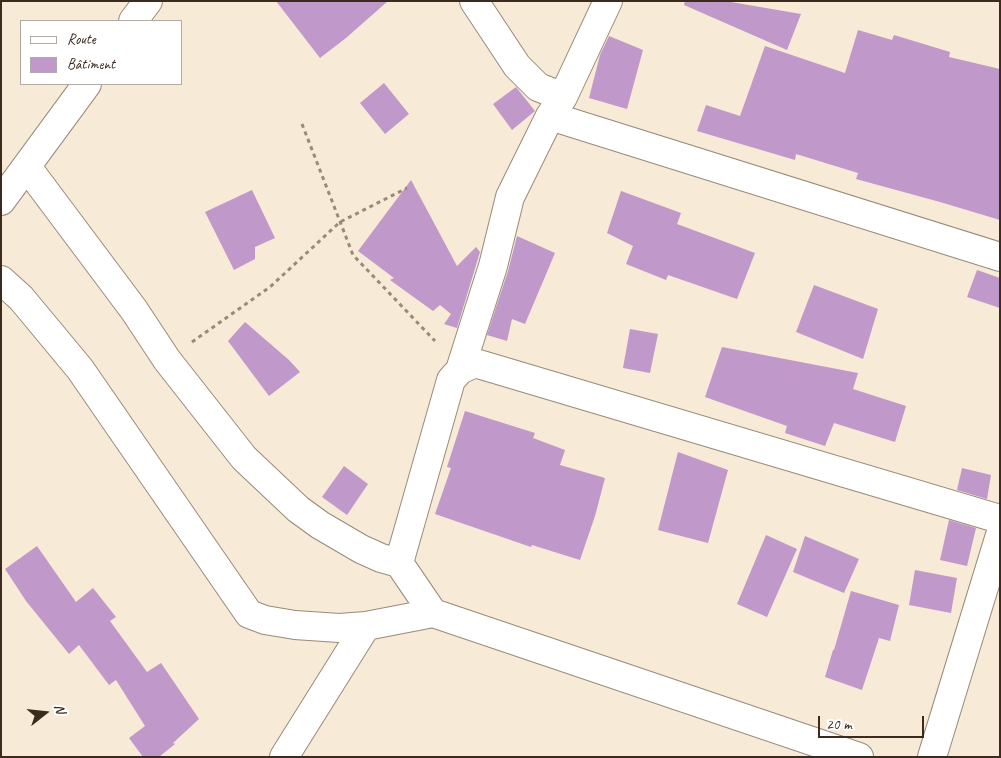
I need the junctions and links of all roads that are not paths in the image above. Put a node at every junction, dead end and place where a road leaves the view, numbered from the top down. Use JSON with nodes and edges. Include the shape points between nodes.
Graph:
{"nodes":[{"id":1,"x":148,"y":1,"type":"edge"},
{"id":2,"x":474,"y":1,"type":"edge"},
{"id":3,"x":608,"y":1,"type":"edge"},
{"id":4,"x":134,"y":20,"type":"edge"},
{"id":5,"x":86,"y":85,"type":"edge"},
{"id":6,"x":557,"y":107,"type":"junction"},
{"id":7,"x":27,"y":166,"type":"junction"},
{"id":8,"x":1,"y":201,"type":"edge"},
{"id":9,"x":1000,"y":257,"type":"edge"},
{"id":10,"x":1,"y":280,"type":"edge"},
{"id":11,"x":460,"y":370,"type":"junction"},
{"id":12,"x":1000,"y":519,"type":"edge"},
{"id":13,"x":1000,"y":535,"type":"edge"},
{"id":14,"x":400,"y":563,"type":"junction"},
{"id":15,"x":433,"y":613,"type":"junction"},
{"id":16,"x":366,"y":626,"type":"junction"},
{"id":17,"x":284,"y":757,"type":"edge"},
{"id":18,"x":858,"y":757,"type":"edge"},
{"id":19,"x":932,"y":757,"type":"edge"}],
"edges":[{"from":1,"to":4,"type":"street"},
{"from":2,"to":6,"type":"street","via":[[517,66]]},
{"from":3,"to":6,"type":"street"},
{"from":5,"to":7,"type":"street"},
{"from":6,"to":9,"type":"street"},
{"from":6,"to":11,"type":"street","via":[[510,197],[493,266]]},
{"from":7,"to":8,"type":"street"},
{"from":7,"to":14,"type":"street","via":[[167,360],[244,458],[298,509],[320,525],[361,549]]},
{"from":10,"to":16,"type":"street","via":[[21,298],[80,369],[249,614],[295,625]]},
{"from":11,"to":12,"type":"street","via":[[475,363]]},
{"from":11,"to":14,"type":"street","via":[[451,380]]},
{"from":13,"to":19,"type":"street"},
{"from":14,"to":15,"type":"street"},
{"from":15,"to":16,"type":"street"},
{"from":15,"to":18,"type":"street"},
{"from":16,"to":17,"type":"street"}]}
